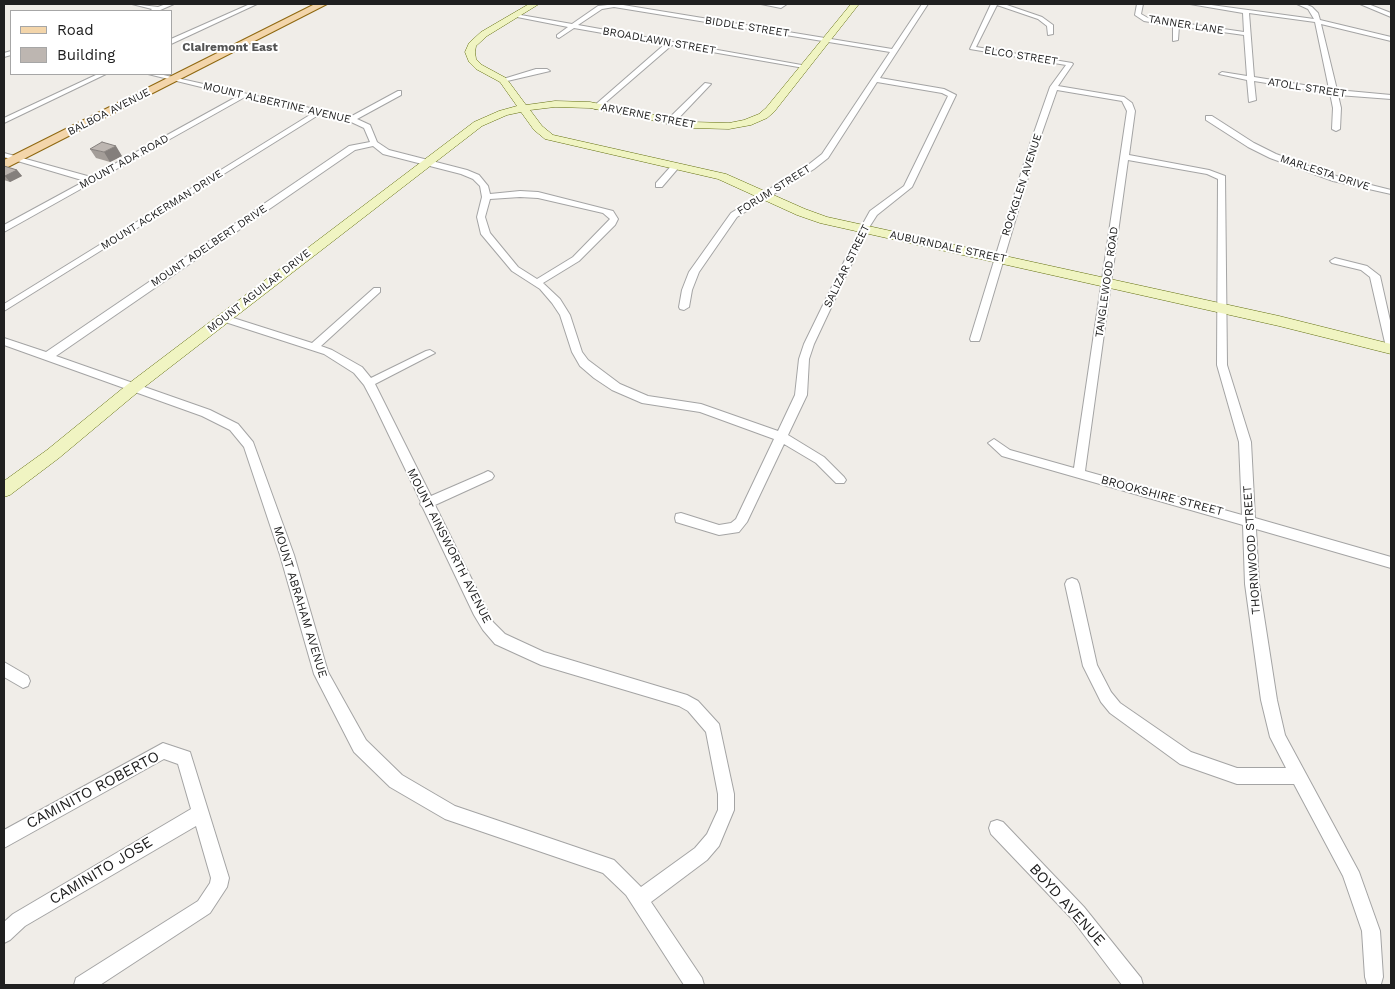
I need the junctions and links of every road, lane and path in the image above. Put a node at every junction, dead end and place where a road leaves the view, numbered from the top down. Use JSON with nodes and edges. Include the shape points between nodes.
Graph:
{"nodes":[{"id":1,"x":134,"y":4,"type":"edge"},
{"id":2,"x":171,"y":4,"type":"edge"},
{"id":3,"x":254,"y":4,"type":"edge"},
{"id":4,"x":309,"y":4,"type":"edge"},
{"id":5,"x":322,"y":4,"type":"edge"},
{"id":6,"x":535,"y":4,"type":"edge"},
{"id":7,"x":764,"y":4,"type":"edge"},
{"id":8,"x":784,"y":4,"type":"edge"},
{"id":9,"x":855,"y":4,"type":"edge"},
{"id":10,"x":924,"y":4,"type":"edge"},
{"id":11,"x":994,"y":4,"type":"edge"},
{"id":12,"x":998,"y":4,"type":"edge"},
{"id":13,"x":1140,"y":4,"type":"edge"},
{"id":14,"x":1193,"y":4,"type":"edge"},
{"id":15,"x":1300,"y":4,"type":"edge"},
{"id":16,"x":1363,"y":4,"type":"edge"},
{"id":17,"x":156,"y":10,"type":"edge"},
{"id":18,"x":1246,"y":11,"type":"junction"},
{"id":19,"x":1391,"y":15,"type":"edge"},
{"id":20,"x":515,"y":16,"type":"junction"},
{"id":21,"x":1318,"y":21,"type":"junction"},
{"id":22,"x":1176,"y":24,"type":"junction"},
{"id":23,"x":574,"y":26,"type":"junction"},
{"id":24,"x":1050,"y":34,"type":"dead end"},
{"id":25,"x":1248,"y":34,"type":"junction"},
{"id":26,"x":559,"y":36,"type":"dead end"},
{"id":27,"x":1391,"y":39,"type":"edge"},
{"id":28,"x":825,"y":40,"type":"junction"},
{"id":29,"x":1175,"y":40,"type":"dead end"},
{"id":30,"x":172,"y":42,"type":"edge"},
{"id":31,"x":670,"y":43,"type":"junction"},
{"id":32,"x":893,"y":51,"type":"junction"},
{"id":33,"x":1070,"y":64,"type":"joint"},
{"id":34,"x":804,"y":66,"type":"junction"},
{"id":35,"x":547,"y":71,"type":"dead end"},
{"id":36,"x":172,"y":72,"type":"edge"},
{"id":37,"x":172,"y":72,"type":"edge"},
{"id":38,"x":1222,"y":74,"type":"dead end"},
{"id":39,"x":101,"y":75,"type":"edge"},
{"id":40,"x":166,"y":75,"type":"edge"},
{"id":41,"x":875,"y":79,"type":"junction"},
{"id":42,"x":1251,"y":79,"type":"junction"},
{"id":43,"x":503,"y":80,"type":"junction"},
{"id":44,"x":707,"y":84,"type":"dead end"},
{"id":45,"x":1054,"y":87,"type":"junction"},
{"id":46,"x":1334,"y":92,"type":"junction"},
{"id":47,"x":398,"y":93,"type":"dead end"},
{"id":48,"x":244,"y":95,"type":"junction"},
{"id":49,"x":1391,"y":97,"type":"edge"},
{"id":50,"x":1252,"y":100,"type":"dead end"},
{"id":51,"x":598,"y":107,"type":"junction"},
{"id":52,"x":523,"y":108,"type":"junction"},
{"id":53,"x":319,"y":112,"type":"junction"},
{"id":54,"x":1209,"y":118,"type":"dead end"},
{"id":55,"x":352,"y":119,"type":"junction"},
{"id":56,"x":4,"y":120,"type":"edge"},
{"id":57,"x":670,"y":122,"type":"junction"},
{"id":58,"x":1336,"y":129,"type":"dead end"},
{"id":59,"x":374,"y":143,"type":"junction"},
{"id":60,"x":8,"y":156,"type":"edge"},
{"id":61,"x":1125,"y":157,"type":"junction"},
{"id":62,"x":426,"y":162,"type":"junction"},
{"id":63,"x":4,"y":165,"type":"edge"},
{"id":64,"x":676,"y":166,"type":"junction"},
{"id":65,"x":92,"y":180,"type":"junction"},
{"id":66,"x":659,"y":185,"type":"dead end"},
{"id":67,"x":1391,"y":192,"type":"edge"},
{"id":68,"x":766,"y":196,"type":"junction"},
{"id":69,"x":486,"y":197,"type":"junction"},
{"id":70,"x":4,"y":229,"type":"edge"},
{"id":71,"x":864,"y":229,"type":"junction"},
{"id":72,"x":999,"y":258,"type":"junction"},
{"id":73,"x":1336,"y":261,"type":"dead end"},
{"id":74,"x":1107,"y":282,"type":"junction"},
{"id":75,"x":536,"y":284,"type":"junction"},
{"id":76,"x":377,"y":290,"type":"dead end"},
{"id":77,"x":684,"y":307,"type":"dead end"},
{"id":78,"x":4,"y":308,"type":"edge"},
{"id":79,"x":1221,"y":308,"type":"junction"},
{"id":80,"x":224,"y":318,"type":"junction"},
{"id":81,"x":975,"y":339,"type":"dead end"},
{"id":82,"x":4,"y":341,"type":"edge"},
{"id":83,"x":314,"y":347,"type":"junction"},
{"id":84,"x":1391,"y":348,"type":"edge"},
{"id":85,"x":430,"y":353,"type":"dead end"},
{"id":86,"x":47,"y":357,"type":"junction"},
{"id":87,"x":369,"y":383,"type":"junction"},
{"id":88,"x":133,"y":388,"type":"junction"},
{"id":89,"x":782,"y":437,"type":"junction"},
{"id":90,"x":994,"y":443,"type":"dead end"},
{"id":91,"x":1079,"y":473,"type":"junction"},
{"id":92,"x":488,"y":476,"type":"dead end"},
{"id":93,"x":840,"y":480,"type":"dead end"},
{"id":94,"x":4,"y":490,"type":"edge"},
{"id":95,"x":426,"y":504,"type":"junction"},
{"id":96,"x":681,"y":518,"type":"dead end"},
{"id":97,"x":1249,"y":520,"type":"junction"},
{"id":98,"x":1391,"y":562,"type":"edge"},
{"id":99,"x":1072,"y":584,"type":"dead end"},
{"id":100,"x":4,"y":669,"type":"edge"},
{"id":101,"x":23,"y":681,"type":"dead end"},
{"id":102,"x":1298,"y":776,"type":"junction"},
{"id":103,"x":201,"y":813,"type":"junction"},
{"id":104,"x":996,"y":828,"type":"dead end"},
{"id":105,"x":4,"y":838,"type":"edge"},
{"id":106,"x":638,"y":900,"type":"junction"},
{"id":107,"x":4,"y":934,"type":"edge"},
{"id":108,"x":1374,"y":976,"type":"dead end"},
{"id":109,"x":83,"y":985,"type":"edge"},
{"id":110,"x":695,"y":985,"type":"edge"},
{"id":111,"x":1134,"y":985,"type":"edge"}],
"edges":[{"from":1,"to":17,"type":"street"},
{"from":2,"to":17,"type":"street"},
{"from":3,"to":30,"type":"street"},
{"from":4,"to":36,"type":"main road","name":"BALBOA AVENUE"},
{"from":5,"to":37,"type":"main road","name":"BALBOA AVENUE"},
{"from":6,"to":20,"type":"street"},
{"from":7,"to":8,"type":"street"},
{"from":9,"to":28,"type":"street"},
{"from":10,"to":32,"type":"street","name":"FORUM STREET"},
{"from":11,"to":33,"type":"street","name":"ELCO STREET","via":[[972,48]]},
{"from":12,"to":24,"type":"street","via":[[1040,18],[1050,25]]},
{"from":13,"to":22,"type":"street","name":"TANNER LANE","via":[[1138,16],[1141,18]]},
{"from":14,"to":18,"type":"street"},
{"from":15,"to":21,"type":"street","via":[[1310,8]]},
{"from":16,"to":19,"type":"street"},
{"from":18,"to":21,"type":"street"},
{"from":18,"to":25,"type":"street"},
{"from":20,"to":23,"type":"street","name":"BROADLAWN STREET"},
{"from":20,"to":43,"type":"street","via":[[479,37],[470,52],[479,67]]},
{"from":21,"to":27,"type":"street"},
{"from":21,"to":46,"type":"street"},
{"from":22,"to":25,"type":"street","name":"TANNER LANE"},
{"from":22,"to":29,"type":"street"},
{"from":23,"to":26,"type":"street"},
{"from":23,"to":28,"type":"street","name":"BIDDLE STREET","via":[[600,7],[614,5]]},
{"from":23,"to":31,"type":"street","name":"BROADLAWN STREET"},
{"from":25,"to":42,"type":"street"},
{"from":28,"to":32,"type":"street","name":"BIDDLE STREET"},
{"from":28,"to":34,"type":"street"},
{"from":31,"to":34,"type":"street","name":"BROADLAWN STREET"},
{"from":31,"to":51,"type":"street"},
{"from":32,"to":41,"type":"street","name":"FORUM STREET"},
{"from":33,"to":45,"type":"street","name":"ROCKGLEN AVENUE"},
{"from":34,"to":57,"type":"street","name":"ARVERNE STREET","via":[[763,116],[729,126]]},
{"from":35,"to":43,"type":"street"},
{"from":38,"to":42,"type":"street","name":"ATOLL STREET"},
{"from":39,"to":56,"type":"street"},
{"from":40,"to":48,"type":"street","name":"MOUNT ALBERTINE AVENUE"},
{"from":40,"to":60,"type":"main road","name":"BALBOA AVENUE"},
{"from":41,"to":68,"type":"street","name":"FORUM STREET","via":[[825,156],[812,168]]},
{"from":41,"to":71,"type":"street","name":"SALIZAR STREET","via":[[952,95],[908,187],[873,213]]},
{"from":42,"to":46,"type":"street","name":"ATOLL STREET"},
{"from":42,"to":50,"type":"street"},
{"from":43,"to":52,"type":"street","name":"AUBURNDALE STREET"},
{"from":44,"to":57,"type":"street"},
{"from":45,"to":61,"type":"street","name":"TANGLEWOOD ROAD","via":[[1117,98],[1128,103],[1131,111]]},
{"from":45,"to":72,"type":"street","name":"ROCKGLEN AVENUE"},
{"from":46,"to":49,"type":"street","name":"ATOLL STREET"},
{"from":46,"to":58,"type":"street"},
{"from":47,"to":55,"type":"street"},
{"from":48,"to":53,"type":"street","name":"MOUNT ALBERTINE AVENUE"},
{"from":48,"to":65,"type":"street","name":"MOUNT ADA ROAD"},
{"from":51,"to":52,"type":"street","name":"ARVERNE STREET","via":[[555,104]]},
{"from":51,"to":57,"type":"street","name":"ARVERNE STREET"},
{"from":52,"to":62,"type":"street","name":"MOUNT AGUILAR DRIVE","via":[[478,124]]},
{"from":52,"to":64,"type":"street","name":"AUBURNDALE STREET","via":[[542,132],[558,140]]},
{"from":53,"to":55,"type":"street","name":"MOUNT ALBERTINE AVENUE"},
{"from":53,"to":78,"type":"street","name":"MOUNT ACKERMAN DRIVE"},
{"from":54,"to":67,"type":"street","name":"MARLESTA DRIVE","via":[[1273,156],[1336,179]]},
{"from":55,"to":59,"type":"street","name":"MOUNT ALBERTINE AVENUE","via":[[367,128]]},
{"from":59,"to":62,"type":"street","name":"MOUNT ALBERTINE AVENUE","via":[[386,152]]},
{"from":59,"to":86,"type":"street","name":"MOUNT ADELBERT DRIVE","via":[[352,148]]},
{"from":60,"to":63,"type":"main road","name":"BALBOA AVENUE"},
{"from":60,"to":65,"type":"street"},
{"from":61,"to":74,"type":"street","name":"TANGLEWOOD ROAD"},
{"from":61,"to":79,"type":"street","name":"THORNWOOD STREET","via":[[1209,172],[1222,178]]},
{"from":62,"to":69,"type":"street","name":"MOUNT ALBERTINE AVENUE","via":[[476,178],[484,186]]},
{"from":62,"to":80,"type":"street","name":"MOUNT AGUILAR DRIVE"},
{"from":64,"to":66,"type":"street"},
{"from":64,"to":68,"type":"street","name":"AUBURNDALE STREET","via":[[722,176]]},
{"from":65,"to":70,"type":"street","name":"MOUNT ADA ROAD"},
{"from":68,"to":71,"type":"street","name":"AUBURNDALE STREET","via":[[811,216]]},
{"from":68,"to":77,"type":"street","name":"FORUM STREET","via":[[734,216],[694,272]]},
{"from":69,"to":75,"type":"street","via":[[481,218],[486,234],[515,269]]},
{"from":69,"to":75,"type":"street","via":[[538,195],[606,211],[614,219],[576,258]]},
{"from":71,"to":72,"type":"street","name":"AUBURNDALE STREET"},
{"from":71,"to":89,"type":"street","name":"SALIZAR STREET","via":[[809,344],[804,359],[801,395]]},
{"from":72,"to":74,"type":"street","name":"AUBURNDALE STREET"},
{"from":72,"to":81,"type":"street","name":"ROCKGLEN AVENUE"},
{"from":73,"to":84,"type":"street","via":[[1364,268],[1375,276]]},
{"from":74,"to":79,"type":"street","name":"AUBURNDALE STREET"},
{"from":74,"to":91,"type":"street","name":"TANGLEWOOD ROAD"},
{"from":75,"to":89,"type":"street","via":[[543,287],[565,315],[584,363],[616,387],[646,400],[701,408]]},
{"from":76,"to":83,"type":"street"},
{"from":79,"to":84,"type":"street","name":"AUBURNDALE STREET"},
{"from":79,"to":97,"type":"street","name":"THORNWOOD STREET","via":[[1222,365],[1245,442]]},
{"from":80,"to":83,"type":"street","name":"MOUNT AINSWORTH AVENUE"},
{"from":80,"to":88,"type":"street","name":"MOUNT AGUILAR DRIVE"},
{"from":82,"to":86,"type":"street","name":"MOUNT ABRAHAM AVENUE"},
{"from":83,"to":87,"type":"street","name":"MOUNT AINSWORTH AVENUE","via":[[358,370]]},
{"from":85,"to":87,"type":"street"},
{"from":86,"to":88,"type":"street","name":"MOUNT ABRAHAM AVENUE"},
{"from":87,"to":95,"type":"street","name":"MOUNT AINSWORTH AVENUE"},
{"from":88,"to":94,"type":"street","name":"MOUNT AGUILAR DRIVE"},
{"from":88,"to":106,"type":"street","name":"MOUNT ABRAHAM AVENUE","via":[[206,413],[234,427],[249,445],[287,555],[321,674],[360,746],[396,781],[451,813],[608,866],[632,888]]},
{"from":89,"to":93,"type":"street","via":[[820,460]]},
{"from":89,"to":96,"type":"street","name":"SALIZAR STREET","via":[[741,522],[734,528],[719,530]]},
{"from":90,"to":91,"type":"street","name":"BROOKSHIRE STREET","via":[[1006,453]]},
{"from":91,"to":97,"type":"street","name":"BROOKSHIRE STREET"},
{"from":92,"to":95,"type":"street"},
{"from":95,"to":106,"type":"street","name":"MOUNT AINSWORTH AVENUE","via":[[478,611],[500,639],[541,658],[682,700],[693,706],[713,729],[726,794],[726,810],[713,840],[701,854]]},
{"from":97,"to":98,"type":"street","name":"BROOKSHIRE STREET"},
{"from":97,"to":102,"type":"street","name":"THORNWOOD STREET","via":[[1252,584],[1269,700],[1278,737]]},
{"from":99,"to":102,"type":"street","via":[[1090,666],[1106,697],[1116,708],[1186,758],[1237,776]]},
{"from":100,"to":101,"type":"street"},
{"from":102,"to":108,"type":"street","name":"THORNWOOD STREET","via":[[1350,872],[1371,931]]},
{"from":103,"to":105,"type":"street","name":"CAMINITO ROBERTO","via":[[184,758],[163,751]]},
{"from":103,"to":107,"type":"street","name":"CAMINITO JOSE","via":[[19,920]]},
{"from":103,"to":109,"type":"street","via":[[220,878],[218,887],[204,907]]},
{"from":104,"to":111,"type":"street","name":"BOYD AVENUE","via":[[1078,912]]},
{"from":106,"to":110,"type":"street","name":"MOUNT ABRAHAM AVENUE"}]}
